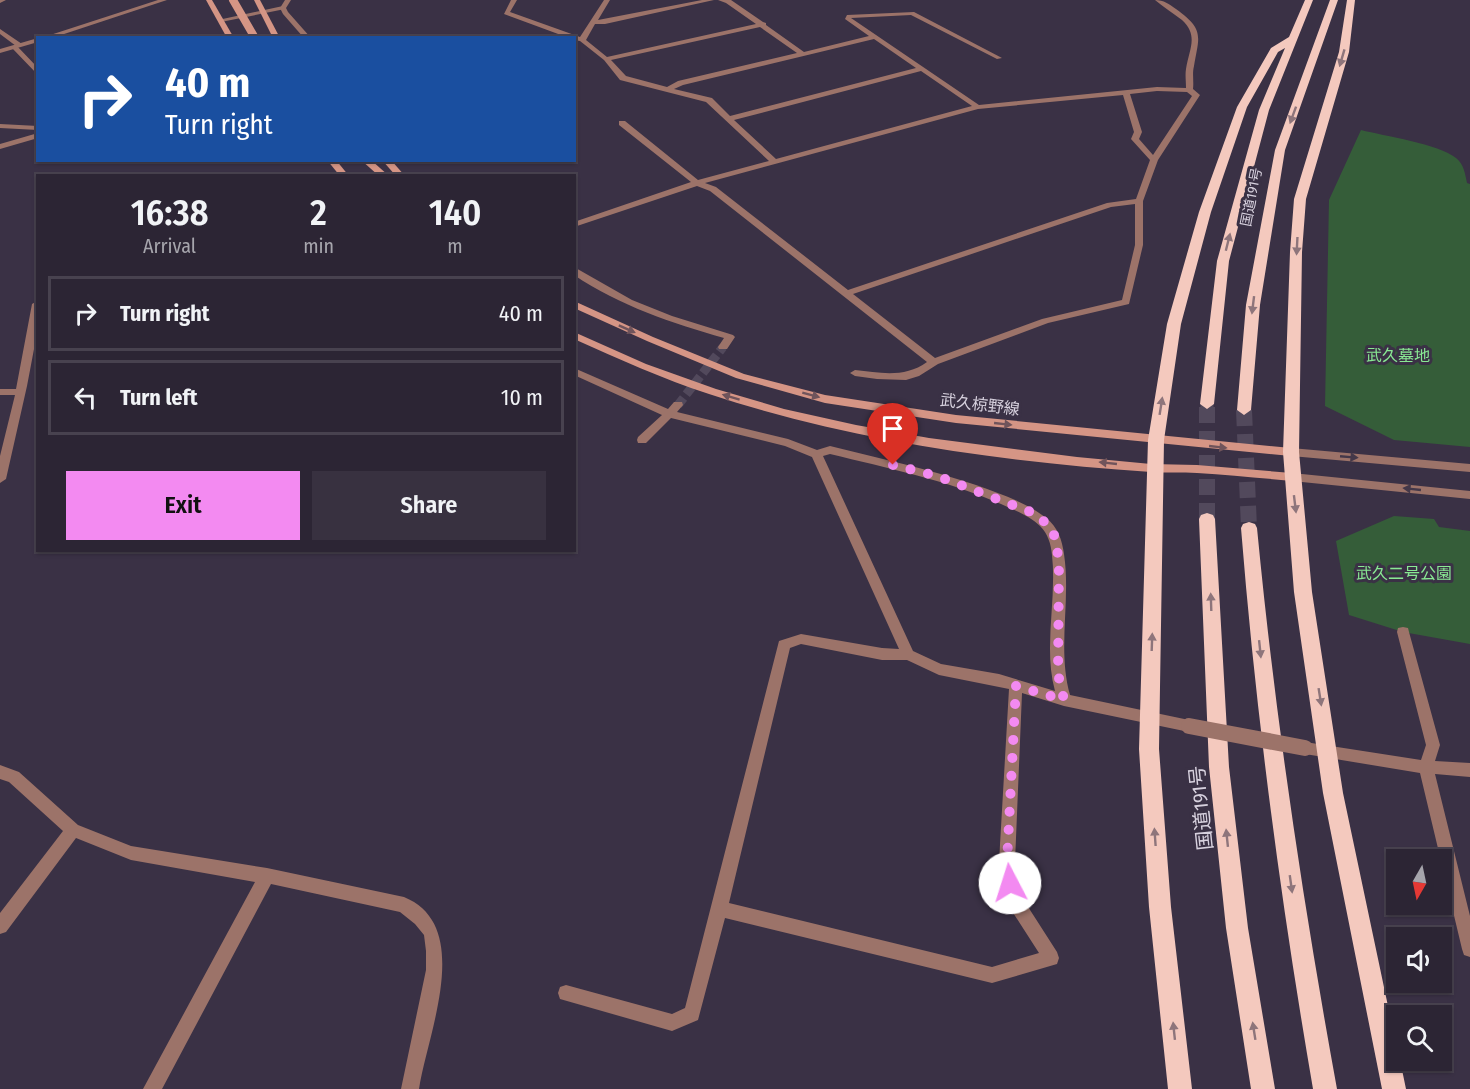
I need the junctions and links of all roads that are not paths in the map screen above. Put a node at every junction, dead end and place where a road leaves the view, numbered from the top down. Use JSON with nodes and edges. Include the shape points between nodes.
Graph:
{"nodes":[{"id":1,"x":164,"y":0,"type":"edge"},
{"id":2,"x":209,"y":0,"type":"edge"},
{"id":3,"x":232,"y":0,"type":"edge"},
{"id":4,"x":257,"y":0,"type":"edge"},
{"id":5,"x":288,"y":0,"type":"edge"},
{"id":6,"x":514,"y":0,"type":"edge"},
{"id":7,"x":607,"y":0,"type":"edge"},
{"id":8,"x":711,"y":0,"type":"edge"},
{"id":9,"x":721,"y":0,"type":"edge"},
{"id":10,"x":1158,"y":0,"type":"edge"},
{"id":11,"x":1309,"y":0,"type":"edge"},
{"id":12,"x":1334,"y":0,"type":"edge"},
{"id":13,"x":1351,"y":0,"type":"edge"},
{"id":14,"x":283,"y":8,"type":"junction"},
{"id":15,"x":264,"y":12,"type":"junction"},
{"id":16,"x":220,"y":20,"type":"junction"},
{"id":17,"x":594,"y":22,"type":"junction"},
{"id":18,"x":764,"y":24,"type":"junction"},
{"id":19,"x":0,"y":31,"type":"edge"},
{"id":20,"x":50,"y":36,"type":"edge"},
{"id":21,"x":230,"y":36,"type":"edge"},
{"id":22,"x":254,"y":36,"type":"edge"},
{"id":23,"x":276,"y":36,"type":"edge"},
{"id":24,"x":306,"y":36,"type":"edge"},
{"id":25,"x":571,"y":36,"type":"edge"},
{"id":26,"x":874,"y":37,"type":"junction"},
{"id":27,"x":576,"y":38,"type":"edge"},
{"id":28,"x":1293,"y":39,"type":"junction"},
{"id":29,"x":582,"y":40,"type":"junction"},
{"id":30,"x":36,"y":41,"type":"edge"},
{"id":31,"x":17,"y":46,"type":"junction"},
{"id":32,"x":0,"y":51,"type":"edge"},
{"id":33,"x":803,"y":54,"type":"junction"},
{"id":34,"x":999,"y":58,"type":"dead end"},
{"id":35,"x":606,"y":59,"type":"junction"},
{"id":36,"x":922,"y":69,"type":"junction"},
{"id":37,"x":36,"y":70,"type":"edge"},
{"id":38,"x":668,"y":89,"type":"junction"},
{"id":39,"x":1189,"y":90,"type":"junction"},
{"id":40,"x":1126,"y":93,"type":"junction"},
{"id":41,"x":978,"y":106,"type":"junction"},
{"id":42,"x":727,"y":118,"type":"junction"},
{"id":43,"x":622,"y":123,"type":"dead end"},
{"id":44,"x":0,"y":126,"type":"edge"},
{"id":45,"x":36,"y":128,"type":"edge"},
{"id":46,"x":36,"y":136,"type":"edge"},
{"id":47,"x":0,"y":147,"type":"edge"},
{"id":48,"x":1154,"y":160,"type":"junction"},
{"id":49,"x":333,"y":162,"type":"edge"},
{"id":50,"x":359,"y":162,"type":"edge"},
{"id":51,"x":367,"y":162,"type":"edge"},
{"id":52,"x":388,"y":162,"type":"edge"},
{"id":53,"x":774,"y":162,"type":"junction"},
{"id":54,"x":343,"y":174,"type":"edge"},
{"id":55,"x":370,"y":174,"type":"edge"},
{"id":56,"x":382,"y":174,"type":"edge"},
{"id":57,"x":399,"y":174,"type":"edge"},
{"id":58,"x":697,"y":183,"type":"junction"},
{"id":59,"x":1139,"y":201,"type":"junction"},
{"id":60,"x":576,"y":224,"type":"edge"},
{"id":61,"x":576,"y":271,"type":"edge"},
{"id":62,"x":845,"y":294,"type":"junction"},
{"id":63,"x":576,"y":305,"type":"edge"},
{"id":64,"x":36,"y":309,"type":"edge"},
{"id":65,"x":576,"y":336,"type":"edge"},
{"id":66,"x":723,"y":347,"type":"dead end"},
{"id":67,"x":934,"y":362,"type":"junction"},
{"id":68,"x":576,"y":372,"type":"edge"},
{"id":69,"x":855,"y":373,"type":"dead end"},
{"id":70,"x":0,"y":392,"type":"edge"},
{"id":71,"x":18,"y":392,"type":"junction"},
{"id":72,"x":1207,"y":404,"type":"tunnel mouth"},
{"id":73,"x":674,"y":409,"type":"junction"},
{"id":74,"x":1244,"y":410,"type":"tunnel mouth"},
{"id":75,"x":642,"y":440,"type":"dead end"},
{"id":76,"x":1156,"y":440,"type":"junction"},
{"id":77,"x":1291,"y":452,"type":"junction"},
{"id":78,"x":816,"y":454,"type":"junction"},
{"id":79,"x":1154,"y":468,"type":"junction"},
{"id":80,"x":1470,"y":468,"type":"edge"},
{"id":81,"x":1292,"y":477,"type":"junction"},
{"id":82,"x":0,"y":479,"type":"edge"},
{"id":83,"x":1470,"y":495,"type":"edge"},
{"id":84,"x":1208,"y":519,"type":"tunnel mouth"},
{"id":85,"x":1248,"y":528,"type":"tunnel mouth"},
{"id":86,"x":1403,"y":632,"type":"dead end"},
{"id":87,"x":908,"y":655,"type":"junction"},
{"id":88,"x":1016,"y":686,"type":"junction"},
{"id":89,"x":1064,"y":700,"type":"junction"},
{"id":90,"x":1149,"y":717,"type":"junction"},
{"id":91,"x":1328,"y":752,"type":"junction"},
{"id":92,"x":1426,"y":767,"type":"junction"},
{"id":93,"x":1470,"y":770,"type":"edge"},
{"id":94,"x":0,"y":772,"type":"edge"},
{"id":95,"x":73,"y":830,"type":"junction"},
{"id":96,"x":267,"y":876,"type":"junction"},
{"id":97,"x":720,"y":909,"type":"junction"},
{"id":98,"x":0,"y":926,"type":"edge"},
{"id":99,"x":1470,"y":949,"type":"edge"},
{"id":100,"x":566,"y":993,"type":"dead end"},
{"id":101,"x":152,"y":1089,"type":"edge"},
{"id":102,"x":410,"y":1089,"type":"edge"},
{"id":103,"x":1180,"y":1089,"type":"edge"},
{"id":104,"x":1263,"y":1089,"type":"edge"},
{"id":105,"x":1325,"y":1089,"type":"edge"},
{"id":106,"x":1394,"y":1089,"type":"edge"}],
"edges":[{"from":1,"to":20,"type":"street"},
{"from":2,"to":16,"type":"main road"},
{"from":3,"to":22,"type":"main road","bridge":true},
{"from":4,"to":15,"type":"main road"},
{"from":5,"to":14,"type":"street"},
{"from":6,"to":25,"type":"street","via":[[506,13]]},
{"from":7,"to":17,"type":"street"},
{"from":8,"to":17,"type":"street"},
{"from":9,"to":18,"type":"street","via":[[728,0]]},
{"from":10,"to":39,"type":"street","via":[[1187,21],[1196,37]]},
{"from":11,"to":28,"type":"highway","name":"国道191号"},
{"from":12,"to":74,"type":"highway","name":"国道191号","one_way":true,"via":[[1280,150],[1253,305]]},
{"from":13,"to":77,"type":"highway","one_way":true,"via":[[1344,52],[1300,199]]},
{"from":14,"to":15,"type":"street"},
{"from":14,"to":24,"type":"street"},
{"from":15,"to":16,"type":"street"},
{"from":15,"to":23,"type":"main road"},
{"from":16,"to":21,"type":"main road"},
{"from":17,"to":29,"type":"street"},
{"from":18,"to":33,"type":"street"},
{"from":18,"to":35,"type":"street"},
{"from":19,"to":31,"type":"street"},
{"from":26,"to":33,"type":"street"},
{"from":26,"to":34,"type":"street","via":[[847,18],[912,13]]},
{"from":26,"to":36,"type":"street"},
{"from":27,"to":29,"type":"street"},
{"from":72,"to":28,"type":"highway","name":"国道191号","one_way":true,"via":[[1223,261],[1264,110]]},
{"from":76,"to":28,"type":"highway","one_way":true,"via":[[1174,324],[1205,212],[1242,107],[1274,50]]},
{"from":29,"to":35,"type":"street"},
{"from":30,"to":31,"type":"street"},
{"from":31,"to":32,"type":"street"},
{"from":31,"to":37,"type":"street"},
{"from":33,"to":38,"type":"street"},
{"from":35,"to":38,"type":"street","via":[[623,78]]},
{"from":36,"to":41,"type":"street"},
{"from":36,"to":42,"type":"street"},
{"from":38,"to":42,"type":"street","via":[[709,100]]},
{"from":39,"to":40,"type":"street"},
{"from":39,"to":48,"type":"street","via":[[1197,95]]},
{"from":40,"to":41,"type":"street"},
{"from":40,"to":48,"type":"street","via":[[1138,132],[1135,139]]},
{"from":41,"to":53,"type":"street"},
{"from":42,"to":53,"type":"street"},
{"from":43,"to":58,"type":"street"},
{"from":44,"to":45,"type":"street"},
{"from":46,"to":47,"type":"street"},
{"from":48,"to":59,"type":"street"},
{"from":49,"to":54,"type":"main road"},
{"from":50,"to":55,"type":"main road"},
{"from":51,"to":56,"type":"main road"},
{"from":52,"to":57,"type":"main road"},
{"from":53,"to":58,"type":"street"},
{"from":58,"to":60,"type":"street"},
{"from":58,"to":62,"type":"street","via":[[713,189]]},
{"from":59,"to":62,"type":"street","via":[[1110,205]]},
{"from":59,"to":67,"type":"street","via":[[1139,245],[1126,302],[1045,321]]},
{"from":61,"to":66,"type":"street","via":[[604,289],[667,317],[730,337]]},
{"from":62,"to":67,"type":"street"},
{"from":63,"to":76,"type":"main road","name":"武久椋野線","one_way":true,"via":[[740,376],[825,399],[956,419]]},
{"from":64,"to":71,"type":"street"},
{"from":79,"to":65,"type":"main road","one_way":true,"via":[[940,445],[817,422],[646,369]]},
{"from":67,"to":69,"type":"street","via":[[923,371],[900,379]]},
{"from":68,"to":73,"type":"street"},
{"from":70,"to":71,"type":"street"},
{"from":71,"to":82,"type":"street"},
{"from":73,"to":75,"type":"street"},
{"from":73,"to":78,"type":"street"},
{"from":76,"to":77,"type":"main road","name":"武久椋野線","one_way":true},
{"from":76,"to":79,"type":"highway"},
{"from":77,"to":80,"type":"street","one_way":true},
{"from":77,"to":81,"type":"highway"},
{"from":78,"to":87,"type":"street"},
{"from":78,"to":89,"type":"street","via":[[830,450],[937,476],[1036,514],[1047,523],[1053,530],[1059,560],[1058,674]]},
{"from":79,"to":81,"type":"main road"},
{"from":90,"to":79,"type":"highway","one_way":true},
{"from":83,"to":81,"type":"street","one_way":true},
{"from":81,"to":91,"type":"highway","one_way":true,"via":[[1303,592]]},
{"from":104,"to":84,"type":"highway","name":"国道191号","one_way":true,"via":[[1237,928],[1219,767]]},
{"from":85,"to":105,"type":"highway","one_way":true,"via":[[1275,776]]},
{"from":86,"to":92,"type":"street","via":[[1433,745]]},
{"from":87,"to":88,"type":"street","via":[[939,669]]},
{"from":87,"to":97,"type":"street","via":[[801,639],[784,645]]},
{"from":88,"to":89,"type":"street"},
{"from":88,"to":97,"type":"street","via":[[1007,862],[1016,902],[1051,958],[992,975]]},
{"from":89,"to":90,"type":"street"},
{"from":90,"to":91,"type":"street","bridge":true},
{"from":103,"to":90,"type":"highway","one_way":true,"via":[[1160,907]]},
{"from":91,"to":92,"type":"street"},
{"from":91,"to":106,"type":"highway","via":[[1335,805]]},
{"from":92,"to":93,"type":"street"},
{"from":92,"to":99,"type":"street"},
{"from":94,"to":95,"type":"street","via":[[14,777]]},
{"from":95,"to":96,"type":"street","via":[[131,853]]},
{"from":95,"to":98,"type":"street"},
{"from":96,"to":101,"type":"street"},
{"from":96,"to":102,"type":"street","via":[[404,905],[419,916],[431,933],[433,974]]},
{"from":97,"to":100,"type":"street","via":[[692,1014],[672,1023]]}]}
